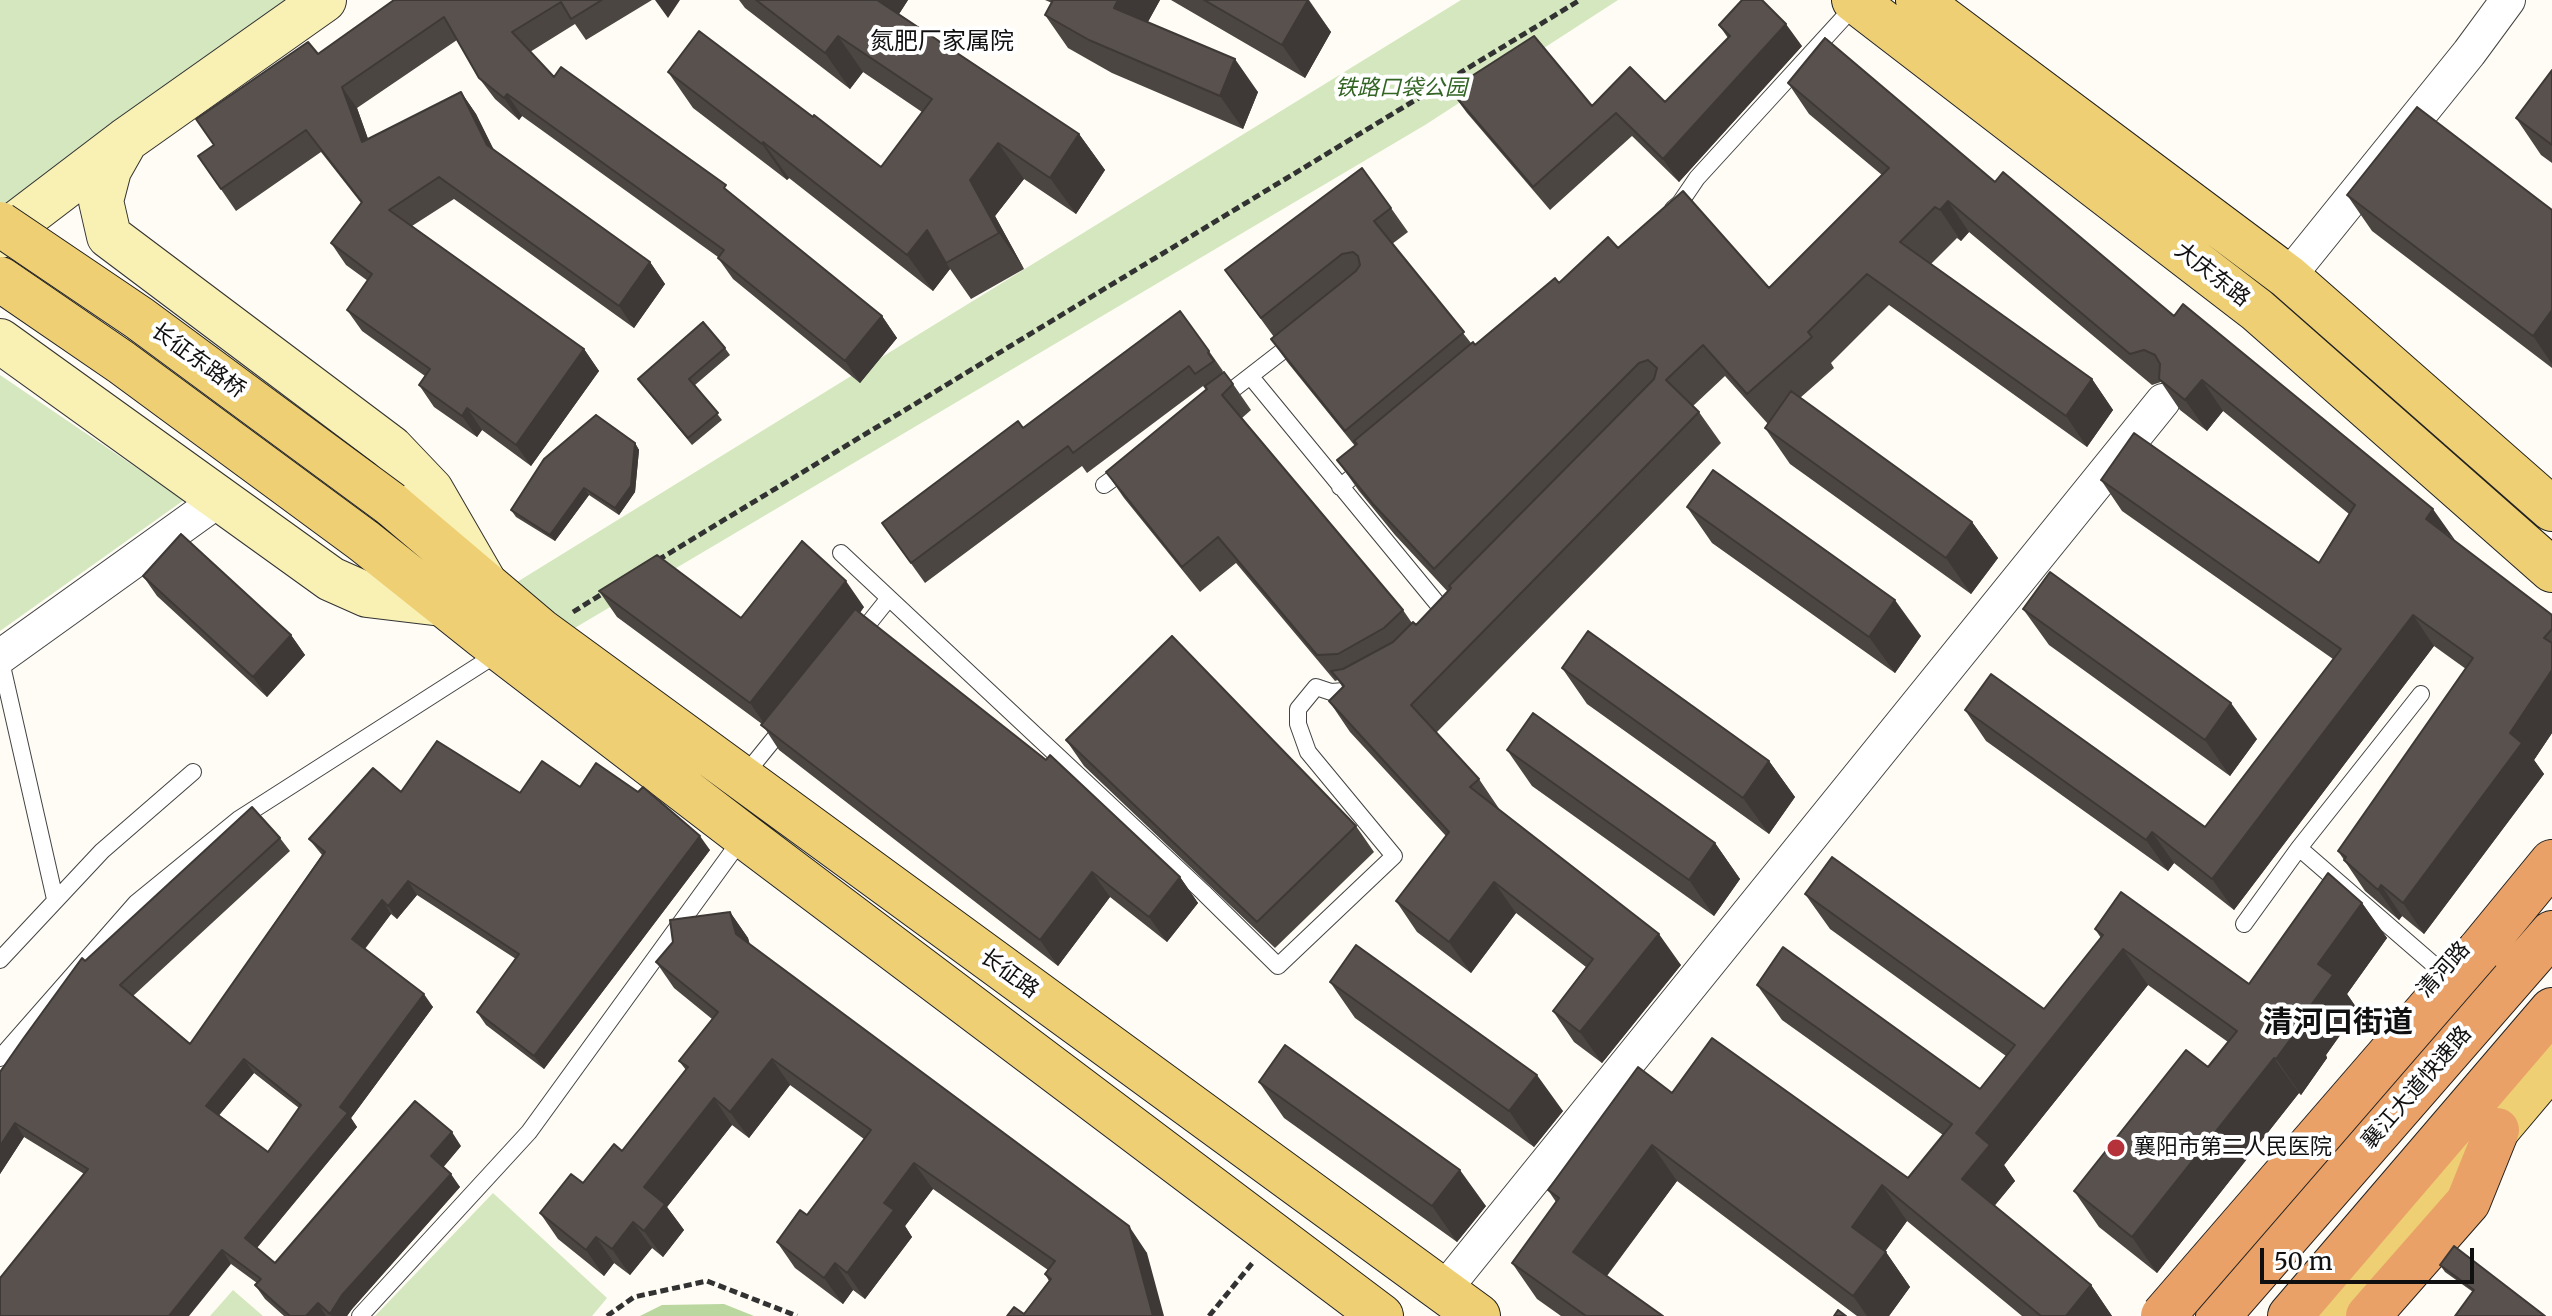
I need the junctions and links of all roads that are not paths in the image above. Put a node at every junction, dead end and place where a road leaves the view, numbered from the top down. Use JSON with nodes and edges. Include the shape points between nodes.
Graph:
{"nodes":[{"id":1,"x":324,"y":0,"type":"edge"},
{"id":2,"x":1918,"y":0,"type":"edge"},
{"id":3,"x":2508,"y":0,"type":"edge"},
{"id":4,"x":1856,"y":1,"type":"edge"},
{"id":5,"x":126,"y":140,"type":"junction"},
{"id":6,"x":54,"y":195,"type":"junction"},
{"id":7,"x":0,"y":224,"type":"edge"},
{"id":8,"x":1656,"y":224,"type":"edge"},
{"id":9,"x":0,"y":236,"type":"edge"},
{"id":10,"x":109,"y":236,"type":"junction"},
{"id":11,"x":2288,"y":277,"type":"junction"},
{"id":12,"x":0,"y":279,"type":"edge"},
{"id":13,"x":1308,"y":331,"type":"edge"},
{"id":14,"x":3,"y":342,"type":"edge"},
{"id":15,"x":1251,"y":377,"type":"junction"},
{"id":16,"x":2163,"y":401,"type":"edge"},
{"id":17,"x":1202,"y":413,"type":"edge"},
{"id":18,"x":1377,"y":457,"type":"edge"},
{"id":19,"x":1141,"y":458,"type":"edge"},
{"id":20,"x":1104,"y":485,"type":"edge"},
{"id":21,"x":1340,"y":487,"type":"junction"},
{"id":22,"x":220,"y":499,"type":"junction"},
{"id":23,"x":2552,"y":509,"type":"edge"},
{"id":24,"x":841,"y":553,"type":"dead end"},
{"id":25,"x":2552,"y":570,"type":"edge"},
{"id":26,"x":488,"y":588,"type":"junction"},
{"id":27,"x":889,"y":598,"type":"junction"},
{"id":28,"x":442,"y":604,"type":"junction"},
{"id":29,"x":1451,"y":621,"type":"edge"},
{"id":30,"x":492,"y":644,"type":"junction"},
{"id":31,"x":850,"y":646,"type":"edge"},
{"id":32,"x":0,"y":657,"type":"edge"},
{"id":33,"x":1371,"y":683,"type":"edge"},
{"id":34,"x":2421,"y":694,"type":"dead end"},
{"id":35,"x":801,"y":706,"type":"edge"},
{"id":36,"x":193,"y":772,"type":"dead end"},
{"id":37,"x":742,"y":778,"type":"junction"},
{"id":38,"x":744,"y":836,"type":"junction"},
{"id":39,"x":2299,"y":848,"type":"junction"},
{"id":40,"x":2552,"y":856,"type":"edge"},
{"id":41,"x":2552,"y":862,"type":"edge"},
{"id":42,"x":55,"y":899,"type":"junction"},
{"id":43,"x":2244,"y":924,"type":"dead end"},
{"id":44,"x":2552,"y":933,"type":"edge"},
{"id":45,"x":0,"y":960,"type":"edge"},
{"id":46,"x":2460,"y":961,"type":"junction"},
{"id":47,"x":2552,"y":1010,"type":"edge"},
{"id":48,"x":0,"y":1058,"type":"edge"},
{"id":49,"x":2552,"y":1065,"type":"edge"},
{"id":50,"x":2497,"y":1130,"type":"junction"},
{"id":51,"x":1443,"y":1291,"type":"junction"},
{"id":52,"x":360,"y":1316,"type":"edge"},
{"id":53,"x":1381,"y":1316,"type":"edge"},
{"id":54,"x":1478,"y":1316,"type":"edge"},
{"id":55,"x":2163,"y":1316,"type":"edge"},
{"id":56,"x":2218,"y":1316,"type":"edge"},
{"id":57,"x":2290,"y":1316,"type":"edge"},
{"id":58,"x":2322,"y":1316,"type":"edge"},
{"id":59,"x":2368,"y":1316,"type":"edge"}],
"edges":[{"from":1,"to":5,"type":"street"},
{"from":2,"to":11,"type":"main road","name":"大庆东路"},
{"from":3,"to":11,"type":"street"},
{"from":4,"to":8,"type":"lane"},
{"from":4,"to":25,"type":"main road","name":"大庆东路","via":[[2257,310]]},
{"from":5,"to":6,"type":"street"},
{"from":5,"to":10,"type":"street","via":[[109,170],[101,201]]},
{"from":6,"to":9,"type":"street"},
{"from":6,"to":10,"type":"street"},
{"from":7,"to":26,"type":"main road","name":"长征东路桥","bridge":true,"via":[[139,318],[391,504]]},
{"from":10,"to":26,"type":"street","via":[[391,448],[431,490]]},
{"from":11,"to":23,"type":"main road","name":"大庆东路"},
{"from":12,"to":28,"type":"main road","via":[[121,362]]},
{"from":13,"to":15,"type":"lane"},
{"from":14,"to":22,"type":"street"},
{"from":15,"to":17,"type":"lane"},
{"from":15,"to":21,"type":"lane"},
{"from":16,"to":51,"type":"street"},
{"from":18,"to":21,"type":"lane"},
{"from":19,"to":20,"type":"lane"},
{"from":21,"to":29,"type":"lane"},
{"from":22,"to":28,"type":"street","via":[[331,579],[367,595]]},
{"from":22,"to":32,"type":"street"},
{"from":24,"to":27,"type":"lane"},
{"from":26,"to":37,"type":"main road","name":"长征路"},
{"from":27,"to":31,"type":"lane"},
{"from":27,"to":33,"type":"lane","via":[[1278,966],[1394,856],[1308,752],[1298,724],[1298,709],[1316,687],[1359,690]]},
{"from":28,"to":30,"type":"main road"},
{"from":30,"to":38,"type":"main road"},
{"from":30,"to":48,"type":"lane","via":[[239,819],[136,903]]},
{"from":32,"to":42,"type":"lane"},
{"from":34,"to":39,"type":"lane"},
{"from":35,"to":37,"type":"lane"},
{"from":36,"to":42,"type":"lane"},
{"from":37,"to":51,"type":"main road","name":"长征路"},
{"from":38,"to":52,"type":"lane","via":[[529,1132]]},
{"from":38,"to":53,"type":"main road"},
{"from":39,"to":43,"type":"lane"},
{"from":39,"to":46,"type":"lane"},
{"from":40,"to":46,"type":"main road","name":"清河路"},
{"from":41,"to":46,"type":"highway"},
{"from":42,"to":45,"type":"lane"},
{"from":44,"to":56,"type":"highway","name":"襄江大道快速路"},
{"from":46,"to":55,"type":"highway","bridge":true},
{"from":47,"to":57,"type":"highway"},
{"from":49,"to":50,"type":"main road"},
{"from":50,"to":58,"type":"main road"},
{"from":50,"to":59,"type":"highway","via":[[2468,1202]]},
{"from":51,"to":54,"type":"main road","name":"长征路"}]}
